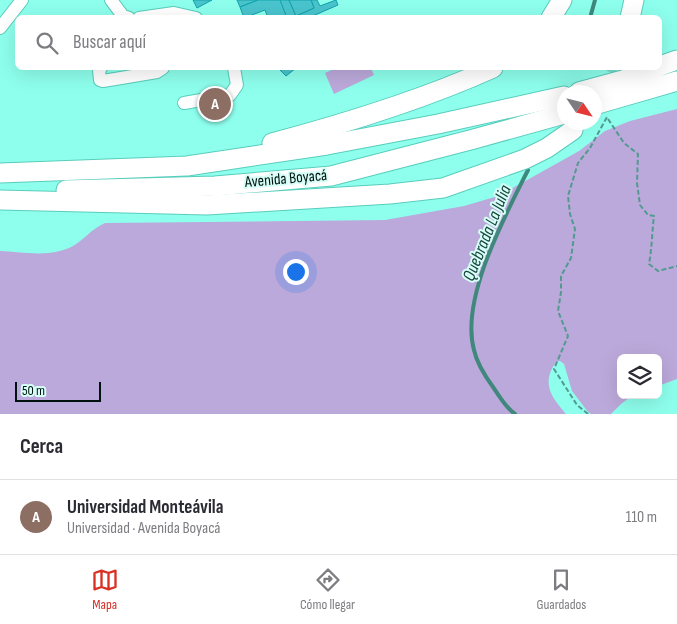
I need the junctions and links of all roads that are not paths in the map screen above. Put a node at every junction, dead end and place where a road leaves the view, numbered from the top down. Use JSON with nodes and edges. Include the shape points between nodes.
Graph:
{"nodes":[{"id":1,"x":22,"y":0,"type":"edge"},
{"id":2,"x":111,"y":0,"type":"edge"},
{"id":3,"x":562,"y":0,"type":"edge"},
{"id":4,"x":634,"y":0,"type":"edge"},
{"id":5,"x":122,"y":15,"type":"edge"},
{"id":6,"x":160,"y":15,"type":"edge"},
{"id":7,"x":183,"y":15,"type":"edge"},
{"id":8,"x":554,"y":15,"type":"edge"},
{"id":9,"x":631,"y":15,"type":"edge"},
{"id":10,"x":0,"y":28,"type":"edge"},
{"id":11,"x":677,"y":60,"type":"edge"},
{"id":12,"x":662,"y":65,"type":"edge"},
{"id":13,"x":99,"y":70,"type":"edge"},
{"id":14,"x":160,"y":70,"type":"edge"},
{"id":15,"x":234,"y":70,"type":"edge"},
{"id":16,"x":488,"y":70,"type":"edge"},
{"id":17,"x":650,"y":70,"type":"edge"},
{"id":18,"x":677,"y":81,"type":"edge"},
{"id":19,"x":602,"y":86,"type":"edge"},
{"id":20,"x":557,"y":98,"type":"edge"},
{"id":21,"x":184,"y":103,"type":"dead end"},
{"id":22,"x":602,"y":108,"type":"edge"},
{"id":23,"x":557,"y":124,"type":"edge"},
{"id":24,"x":562,"y":130,"type":"edge"},
{"id":25,"x":186,"y":166,"type":"junction"},
{"id":26,"x":0,"y":173,"type":"edge"},
{"id":27,"x":0,"y":195,"type":"edge"},
{"id":28,"x":0,"y":200,"type":"edge"}],
"edges":[{"from":1,"to":10,"type":"street"},
{"from":2,"to":5,"type":"street"},
{"from":3,"to":8,"type":"highway"},
{"from":4,"to":9,"type":"highway"},
{"from":6,"to":7,"type":"street"},
{"from":11,"to":12,"type":"highway"},
{"from":13,"to":14,"type":"street","via":[[103,81]]},
{"from":15,"to":21,"type":"street","via":[[237,85],[230,95]]},
{"from":16,"to":25,"type":"highway","via":[[410,102]]},
{"from":17,"to":19,"type":"highway"},
{"from":18,"to":22,"type":"highway"},
{"from":20,"to":25,"type":"highway","name":"Avenida Boyacá","via":[[327,145]]},
{"from":23,"to":27,"type":"highway","name":"Avenida Boyacá","via":[[474,139],[331,176],[215,186]]},
{"from":24,"to":28,"type":"highway","via":[[547,148],[525,159],[443,188],[207,205]]},
{"from":25,"to":26,"type":"highway","name":"Avenida Boyacá"}]}
